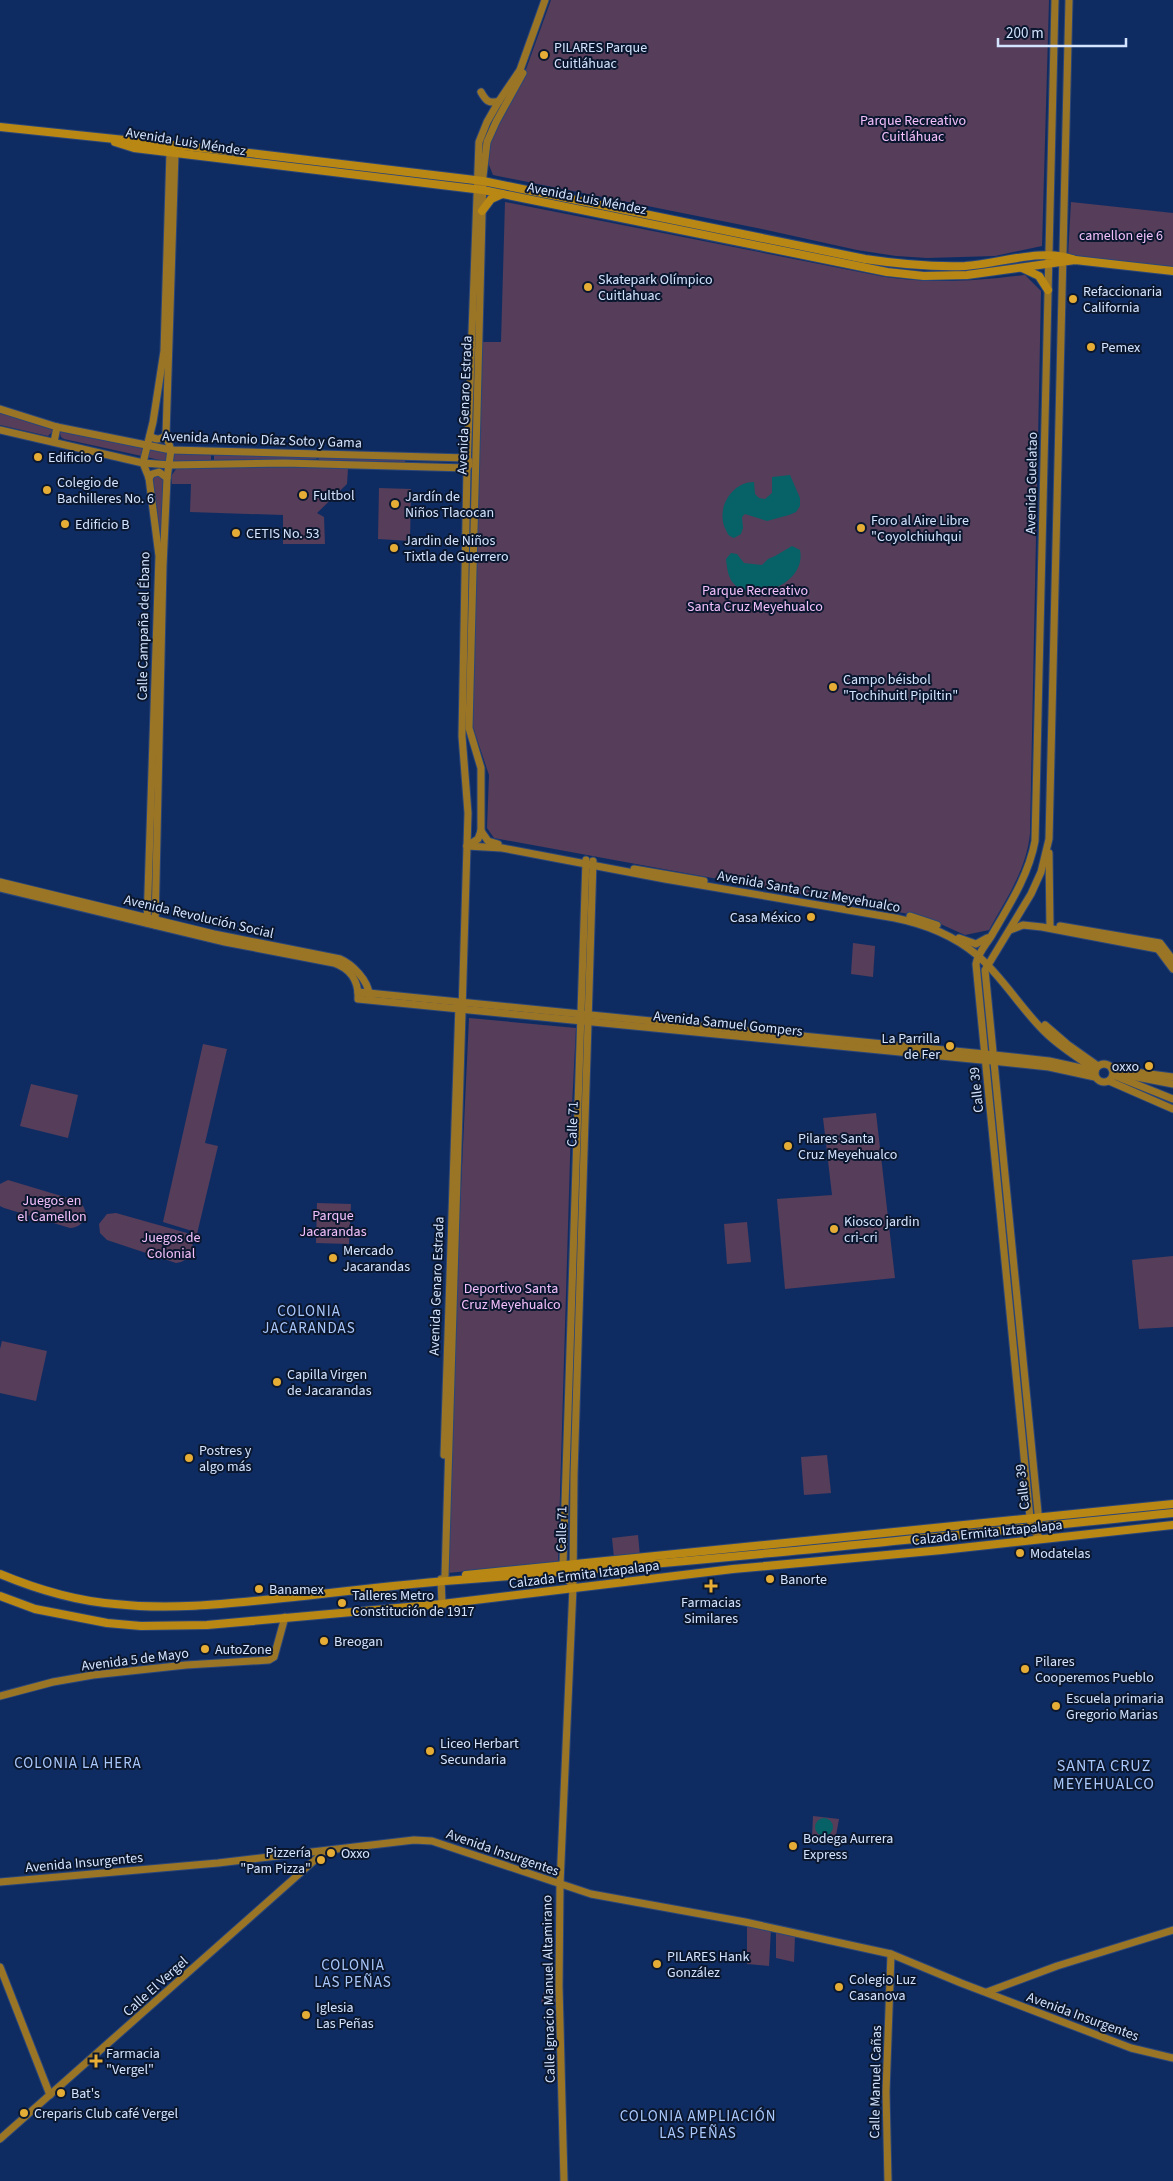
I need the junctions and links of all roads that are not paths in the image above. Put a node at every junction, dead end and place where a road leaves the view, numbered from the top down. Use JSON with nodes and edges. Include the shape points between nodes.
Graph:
{"nodes":[{"id":1,"x":545,"y":0,"type":"edge"},
{"id":2,"x":550,"y":0,"type":"edge"},
{"id":3,"x":1055,"y":0,"type":"edge"},
{"id":4,"x":1069,"y":0,"type":"edge"},
{"id":5,"x":482,"y":92,"type":"dead end"},
{"id":6,"x":499,"y":101,"type":"junction"},
{"id":7,"x":1053,"y":109,"type":"junction"},
{"id":8,"x":1066,"y":110,"type":"junction"},
{"id":9,"x":1052,"y":124,"type":"junction"},
{"id":10,"x":1065,"y":124,"type":"junction"},
{"id":11,"x":0,"y":127,"type":"edge"},
{"id":12,"x":106,"y":139,"type":"junction"},
{"id":13,"x":173,"y":153,"type":"junction"},
{"id":14,"x":480,"y":181,"type":"junction"},
{"id":15,"x":480,"y":190,"type":"junction"},
{"id":16,"x":502,"y":194,"type":"junction"},
{"id":17,"x":482,"y":211,"type":"junction"},
{"id":18,"x":777,"y":240,"type":"junction"},
{"id":19,"x":799,"y":245,"type":"junction"},
{"id":20,"x":775,"y":249,"type":"junction"},
{"id":21,"x":797,"y":253,"type":"junction"},
{"id":22,"x":1062,"y":258,"type":"junction"},
{"id":23,"x":1049,"y":259,"type":"junction"},
{"id":24,"x":1020,"y":268,"type":"junction"},
{"id":25,"x":1173,"y":271,"type":"edge"},
{"id":26,"x":1048,"y":290,"type":"junction"},
{"id":27,"x":0,"y":408,"type":"edge"},
{"id":28,"x":476,"y":419,"type":"junction"},
{"id":29,"x":57,"y":427,"type":"junction"},
{"id":30,"x":0,"y":430,"type":"edge"},
{"id":31,"x":166,"y":435,"type":"junction"},
{"id":32,"x":150,"y":436,"type":"junction"},
{"id":33,"x":54,"y":442,"type":"junction"},
{"id":34,"x":146,"y":446,"type":"junction"},
{"id":35,"x":171,"y":450,"type":"junction"},
{"id":36,"x":212,"y":451,"type":"junction"},
{"id":37,"x":143,"y":463,"type":"junction"},
{"id":38,"x":468,"y":463,"type":"junction"},
{"id":39,"x":212,"y":464,"type":"junction"},
{"id":40,"x":170,"y":465,"type":"junction"},
{"id":41,"x":149,"y":478,"type":"junction"},
{"id":42,"x":167,"y":478,"type":"junction"},
{"id":43,"x":1045,"y":485,"type":"junction"},
{"id":44,"x":1058,"y":485,"type":"junction"},
{"id":45,"x":474,"y":503,"type":"junction"},
{"id":46,"x":1042,"y":595,"type":"junction"},
{"id":47,"x":1055,"y":595,"type":"junction"},
{"id":48,"x":157,"y":719,"type":"junction"},
{"id":49,"x":481,"y":792,"type":"junction"},
{"id":50,"x":468,"y":793,"type":"junction"},
{"id":51,"x":481,"y":831,"type":"junction"},
{"id":52,"x":1049,"y":839,"type":"junction"},
{"id":53,"x":467,"y":846,"type":"junction"},
{"id":54,"x":589,"y":863,"type":"junction"},
{"id":55,"x":0,"y":882,"type":"edge"},
{"id":56,"x":1020,"y":884,"type":"junction"},
{"id":57,"x":0,"y":888,"type":"edge"},
{"id":58,"x":1031,"y":894,"type":"junction"},
{"id":59,"x":1011,"y":900,"type":"junction"},
{"id":60,"x":1017,"y":915,"type":"junction"},
{"id":61,"x":152,"y":922,"type":"junction"},
{"id":62,"x":1050,"y":928,"type":"junction"},
{"id":63,"x":1010,"y":930,"type":"junction"},
{"id":64,"x":992,"y":935,"type":"junction"},
{"id":65,"x":959,"y":938,"type":"junction"},
{"id":66,"x":1160,"y":948,"type":"junction"},
{"id":67,"x":979,"y":953,"type":"junction"},
{"id":68,"x":1173,"y":960,"type":"edge"},
{"id":69,"x":988,"y":963,"type":"junction"},
{"id":70,"x":1173,"y":969,"type":"edge"},
{"id":71,"x":358,"y":996,"type":"joint"},
{"id":72,"x":369,"y":997,"type":"junction"},
{"id":73,"x":461,"y":1005,"type":"junction"},
{"id":74,"x":584,"y":1018,"type":"junction"},
{"id":75,"x":988,"y":1057,"type":"junction"},
{"id":76,"x":1096,"y":1071,"type":"junction"},
{"id":77,"x":1112,"y":1075,"type":"junction"},
{"id":78,"x":1173,"y":1077,"type":"edge"},
{"id":79,"x":1173,"y":1084,"type":"edge"},
{"id":80,"x":1173,"y":1099,"type":"edge"},
{"id":81,"x":1173,"y":1109,"type":"edge"},
{"id":82,"x":1173,"y":1504,"type":"edge"},
{"id":83,"x":1173,"y":1513,"type":"edge"},
{"id":84,"x":1034,"y":1519,"type":"junction"},
{"id":85,"x":1173,"y":1525,"type":"edge"},
{"id":86,"x":1035,"y":1527,"type":"junction"},
{"id":87,"x":1041,"y":1539,"type":"junction"},
{"id":88,"x":573,"y":1568,"type":"junction"},
{"id":89,"x":563,"y":1569,"type":"junction"},
{"id":90,"x":0,"y":1574,"type":"edge"},
{"id":91,"x":442,"y":1582,"type":"junction"},
{"id":92,"x":573,"y":1587,"type":"junction"},
{"id":93,"x":0,"y":1596,"type":"edge"},
{"id":94,"x":442,"y":1604,"type":"junction"},
{"id":95,"x":285,"y":1617,"type":"junction"},
{"id":96,"x":0,"y":1696,"type":"edge"},
{"id":97,"x":326,"y":1850,"type":"junction"},
{"id":98,"x":0,"y":1882,"type":"edge"},
{"id":99,"x":560,"y":1884,"type":"junction"},
{"id":100,"x":1173,"y":1930,"type":"edge"},
{"id":101,"x":891,"y":1954,"type":"junction"},
{"id":102,"x":0,"y":1967,"type":"edge"},
{"id":103,"x":986,"y":1992,"type":"junction"},
{"id":104,"x":1173,"y":2058,"type":"edge"},
{"id":105,"x":50,"y":2095,"type":"junction"},
{"id":106,"x":0,"y":2139,"type":"edge"},
{"id":107,"x":564,"y":2181,"type":"edge"},
{"id":108,"x":888,"y":2181,"type":"edge"}],
"edges":[{"from":1,"to":6,"type":"street","name":"Avenida Genaro Estrada","via":[[520,70]]},
{"from":2,"to":14,"type":"street","name":"Avenida Genaro Estrada","via":[[525,70],[487,142]]},
{"from":3,"to":7,"type":"street","name":"Avenida Guelatao"},
{"from":4,"to":8,"type":"street","name":"Avenida Guelatao"},
{"from":5,"to":6,"type":"street","via":[[485,100]]},
{"from":6,"to":14,"type":"street","name":"Avenida Genaro Estrada","via":[[478,142]]},
{"from":7,"to":8,"type":"street","via":[[1060,114]]},
{"from":7,"to":9,"type":"street","name":"Avenida Guelatao"},
{"from":8,"to":10,"type":"street","name":"Avenida Guelatao"},
{"from":9,"to":10,"type":"street","via":[[1060,119]]},
{"from":9,"to":23,"type":"street","name":"Avenida Guelatao"},
{"from":10,"to":22,"type":"street","name":"Avenida Guelatao"},
{"from":11,"to":12,"type":"main road","name":"Avenida Luis Méndez"},
{"from":12,"to":13,"type":"main road","name":"Avenida Luis Méndez","via":[[134,148]]},
{"from":12,"to":14,"type":"main road","name":"Avenida Luis Méndez","via":[[249,152]]},
{"from":13,"to":15,"type":"main road","name":"Avenida Luis Méndez"},
{"from":13,"to":31,"type":"street","name":"Calle Campaña del Ébano"},
{"from":13,"to":32,"type":"street","via":[[164,351]]},
{"from":14,"to":15,"type":"street","name":"Avenida Genaro Estrada"},
{"from":14,"to":18,"type":"main road","name":"Avenida Luis Méndez"},
{"from":15,"to":16,"type":"main road","name":"Avenida Luis Méndez"},
{"from":15,"to":17,"type":"street","name":"Avenida Genaro Estrada"},
{"from":15,"to":38,"type":"street","name":"Avenida Genaro Estrada"},
{"from":16,"to":17,"type":"main road","via":[[491,199]]},
{"from":16,"to":20,"type":"main road","name":"Avenida Luis Méndez"},
{"from":17,"to":28,"type":"street","name":"Avenida Genaro Estrada"},
{"from":18,"to":19,"type":"main road","name":"Avenida Luis Méndez"},
{"from":18,"to":20,"type":"main road"},
{"from":19,"to":21,"type":"main road"},
{"from":19,"to":23,"type":"main road","name":"Avenida Luis Méndez","via":[[865,259],[934,266]]},
{"from":20,"to":21,"type":"main road","name":"Avenida Luis Méndez"},
{"from":21,"to":24,"type":"main road","name":"Avenida Luis Méndez","via":[[887,272],[924,276],[967,275]]},
{"from":22,"to":23,"type":"main road","name":"Avenida Luis Méndez"},
{"from":22,"to":25,"type":"main road","name":"Avenida Luis Méndez"},
{"from":22,"to":44,"type":"street","name":"Avenida Guelatao"},
{"from":23,"to":24,"type":"main road","name":"Avenida Luis Méndez"},
{"from":23,"to":26,"type":"street","name":"Avenida Guelatao"},
{"from":24,"to":26,"type":"main road","via":[[1039,276]]},
{"from":26,"to":43,"type":"street","name":"Avenida Guelatao"},
{"from":27,"to":29,"type":"street","name":"Avenida Antonio Díaz Soto y Gama"},
{"from":28,"to":38,"type":"street"},
{"from":28,"to":45,"type":"street","name":"Avenida Genaro Estrada"},
{"from":29,"to":33,"type":"street"},
{"from":29,"to":34,"type":"street","name":"Avenida Antonio Díaz Soto y Gama"},
{"from":30,"to":33,"type":"street","name":"Avenida Antonio Díaz Soto y Gama"},
{"from":31,"to":32,"type":"street","via":[[157,439]]},
{"from":31,"to":35,"type":"street","name":"Calle Campaña del Ébano"},
{"from":32,"to":34,"type":"street"},
{"from":33,"to":37,"type":"street","name":"Avenida Antonio Díaz Soto y Gama"},
{"from":34,"to":35,"type":"street","name":"Avenida Antonio Díaz Soto y Gama"},
{"from":34,"to":37,"type":"street"},
{"from":35,"to":36,"type":"street","name":"Avenida Antonio Díaz Soto y Gama"},
{"from":35,"to":40,"type":"street","name":"Calle Campaña del Ébano"},
{"from":36,"to":38,"type":"street","name":"Avenida Antonio Díaz Soto y Gama"},
{"from":36,"to":39,"type":"street"},
{"from":37,"to":40,"type":"street","name":"Avenida Antonio Díaz Soto y Gama"},
{"from":37,"to":41,"type":"street","name":"Calle Campaña del Ébano"},
{"from":38,"to":39,"type":"street","name":"Avenida Antonio Díaz Soto y Gama"},
{"from":38,"to":45,"type":"street"},
{"from":38,"to":50,"type":"street","name":"Avenida Genaro Estrada","via":[[462,736]]},
{"from":39,"to":40,"type":"street","name":"Avenida Antonio Díaz Soto y Gama"},
{"from":40,"to":42,"type":"street","name":"Calle Campaña del Ébano"},
{"from":41,"to":42,"type":"street","via":[[159,472]]},
{"from":41,"to":48,"type":"street","name":"Calle Campaña del Ébano","via":[[158,556]]},
{"from":42,"to":48,"type":"street","name":"Calle Campaña del Ébano"},
{"from":43,"to":44,"type":"street","via":[[1051,482]]},
{"from":43,"to":46,"type":"street","name":"Avenida Guelatao"},
{"from":44,"to":47,"type":"street","name":"Avenida Guelatao"},
{"from":45,"to":49,"type":"street","name":"Avenida Genaro Estrada","via":[[469,728],[481,768]]},
{"from":46,"to":47,"type":"street","via":[[1048,601]]},
{"from":46,"to":56,"type":"street","name":"Avenida Guelatao","via":[[1035,840],[1029,867]]},
{"from":47,"to":52,"type":"street","name":"Avenida Guelatao"},
{"from":48,"to":61,"type":"street","name":"Calle Campaña del Ébano"},
{"from":49,"to":50,"type":"street","via":[[477,800]]},
{"from":49,"to":51,"type":"street","name":"Avenida Genaro Estrada"},
{"from":50,"to":53,"type":"street","name":"Avenida Genaro Estrada"},
{"from":51,"to":53,"type":"street","via":[[478,839]]},
{"from":51,"to":54,"type":"street","name":"Avenida Santa Cruz Meyehualco","via":[[492,842]]},
{"from":52,"to":58,"type":"street","name":"Avenida Guelatao","via":[[1041,872]]},
{"from":52,"to":62,"type":"street","name":"Avenida Guelatao"},
{"from":53,"to":54,"type":"street","name":"Avenida Santa Cruz Meyehualco"},
{"from":53,"to":73,"type":"street","name":"Avenida Genaro Estrada"},
{"from":54,"to":65,"type":"street","name":"Avenida Santa Cruz Meyehualco","via":[[912,917],[935,924]]},
{"from":54,"to":67,"type":"street","name":"Avenida Santa Cruz Meyehualco","via":[[911,921],[949,936]]},
{"from":54,"to":74,"type":"street","name":"Calle 71"},
{"from":55,"to":61,"type":"street","name":"Avenida Revolución Social"},
{"from":56,"to":58,"type":"street","via":[[1022,896]]},
{"from":56,"to":59,"type":"street","name":"Avenida Guelatao"},
{"from":57,"to":61,"type":"street","name":"Avenida Revolución Social"},
{"from":58,"to":60,"type":"street","name":"Avenida Guelatao"},
{"from":59,"to":60,"type":"street","via":[[1019,902]]},
{"from":59,"to":64,"type":"street","name":"Avenida Guelatao"},
{"from":60,"to":63,"type":"street","name":"Avenida Guelatao"},
{"from":61,"to":71,"type":"street","name":"Avenida Revolución Social","via":[[225,942],[339,965],[355,981]]},
{"from":61,"to":72,"type":"street","name":"Avenida Revolución Social","via":[[340,959],[354,968],[366,983]]},
{"from":62,"to":63,"type":"street","via":[[1023,926]]},
{"from":62,"to":66,"type":"street"},
{"from":63,"to":69,"type":"street","name":"Avenida Guelatao"},
{"from":64,"to":65,"type":"street","via":[[976,944]]},
{"from":64,"to":67,"type":"street","name":"Avenida Guelatao"},
{"from":65,"to":67,"type":"street","name":"Avenida Santa Cruz Meyehualco"},
{"from":66,"to":68,"type":"street"},
{"from":66,"to":70,"type":"street"},
{"from":67,"to":69,"type":"street","name":"Avenida Santa Cruz Meyehualco"},
{"from":67,"to":75,"type":"street","name":"Calle 39","via":[[976,964],[978,988]]},
{"from":69,"to":75,"type":"street","name":"Calle 39","via":[[985,976]]},
{"from":69,"to":76,"type":"street","name":"Avenida Santa Cruz Meyehualco","via":[[1050,1030]]},
{"from":71,"to":72,"type":"street","name":"Avenida Samuel Gompers"},
{"from":72,"to":73,"type":"street","name":"Avenida Samuel Gompers"},
{"from":73,"to":74,"type":"street","name":"Avenida Samuel Gompers"},
{"from":73,"to":91,"type":"street","name":"Avenida Genaro Estrada","via":[[449,1268]]},
{"from":74,"to":75,"type":"street","name":"Avenida Samuel Gompers"},
{"from":74,"to":88,"type":"street","name":"Calle 71"},
{"from":74,"to":89,"type":"street","name":"Calle 71"},
{"from":75,"to":76,"type":"street","name":"Avenida Samuel Gompers"},
{"from":75,"to":84,"type":"street","name":"Calle 39"},
{"from":76,"to":77,"type":"street","via":[[1102,1082]]},
{"from":76,"to":77,"type":"street","via":[[1107,1064]]},
{"from":77,"to":78,"type":"street"},
{"from":77,"to":79,"type":"street"},
{"from":77,"to":80,"type":"street"},
{"from":77,"to":81,"type":"street"},
{"from":82,"to":84,"type":"main road","name":"Calzada Ermita Iztapalapa"},
{"from":83,"to":86,"type":"main road","name":"Calzada Ermita Iztapalapa"},
{"from":84,"to":86,"type":"street","name":"Calle 39"},
{"from":84,"to":88,"type":"main road","name":"Calzada Ermita Iztapalapa"},
{"from":85,"to":87,"type":"main road","name":"Calzada Ermita Iztapalapa"},
{"from":86,"to":87,"type":"street","name":"Calle 39"},
{"from":86,"to":88,"type":"main road","name":"Calzada Ermita Iztapalapa"},
{"from":87,"to":92,"type":"main road","name":"Calzada Ermita Iztapalapa"},
{"from":88,"to":89,"type":"main road","name":"Calzada Ermita Iztapalapa"},
{"from":88,"to":92,"type":"street","name":"Calle 71"},
{"from":89,"to":91,"type":"main road","name":"Calzada Ermita Iztapalapa","via":[[472,1574]]},
{"from":89,"to":92,"type":"street"},
{"from":90,"to":91,"type":"main road","name":"Calzada Ermita Iztapalapa","via":[[41,1590],[112,1604],[145,1606],[243,1602]]},
{"from":91,"to":94,"type":"street","name":"Avenida Genaro Estrada"},
{"from":92,"to":94,"type":"main road","name":"Calzada Ermita Iztapalapa"},
{"from":92,"to":99,"type":"street","name":"Calle Ignacio Manuel Altamirano"},
{"from":93,"to":95,"type":"main road","name":"Calzada Ermita Iztapalapa","via":[[44,1611],[132,1625],[207,1625]]},
{"from":94,"to":95,"type":"main road","name":"Calzada Ermita Iztapalapa"},
{"from":95,"to":96,"type":"street","name":"Avenida 5 de Mayo","via":[[274,1657],[269,1660],[186,1665],[93,1676],[52,1682]]},
{"from":97,"to":98,"type":"street","name":"Avenida Insurgentes"},
{"from":97,"to":99,"type":"street","name":"Avenida Insurgentes","via":[[414,1840],[432,1841]]},
{"from":97,"to":105,"type":"street","name":"Calle El Vergel"},
{"from":99,"to":101,"type":"street","name":"Avenida Insurgentes","via":[[591,1894],[745,1922]]},
{"from":99,"to":107,"type":"street","name":"Calle Ignacio Manuel Altamirano"},
{"from":100,"to":103,"type":"street","name":"Avenida Insurgentes"},
{"from":101,"to":103,"type":"street","name":"Avenida Insurgentes"},
{"from":101,"to":108,"type":"street","name":"Calle Manuel Cañas","via":[[886,2092]]},
{"from":102,"to":105,"type":"street"},
{"from":103,"to":104,"type":"street","name":"Avenida Insurgentes","via":[[1131,2048]]},
{"from":105,"to":106,"type":"street","name":"Calle El Vergel"}]}
